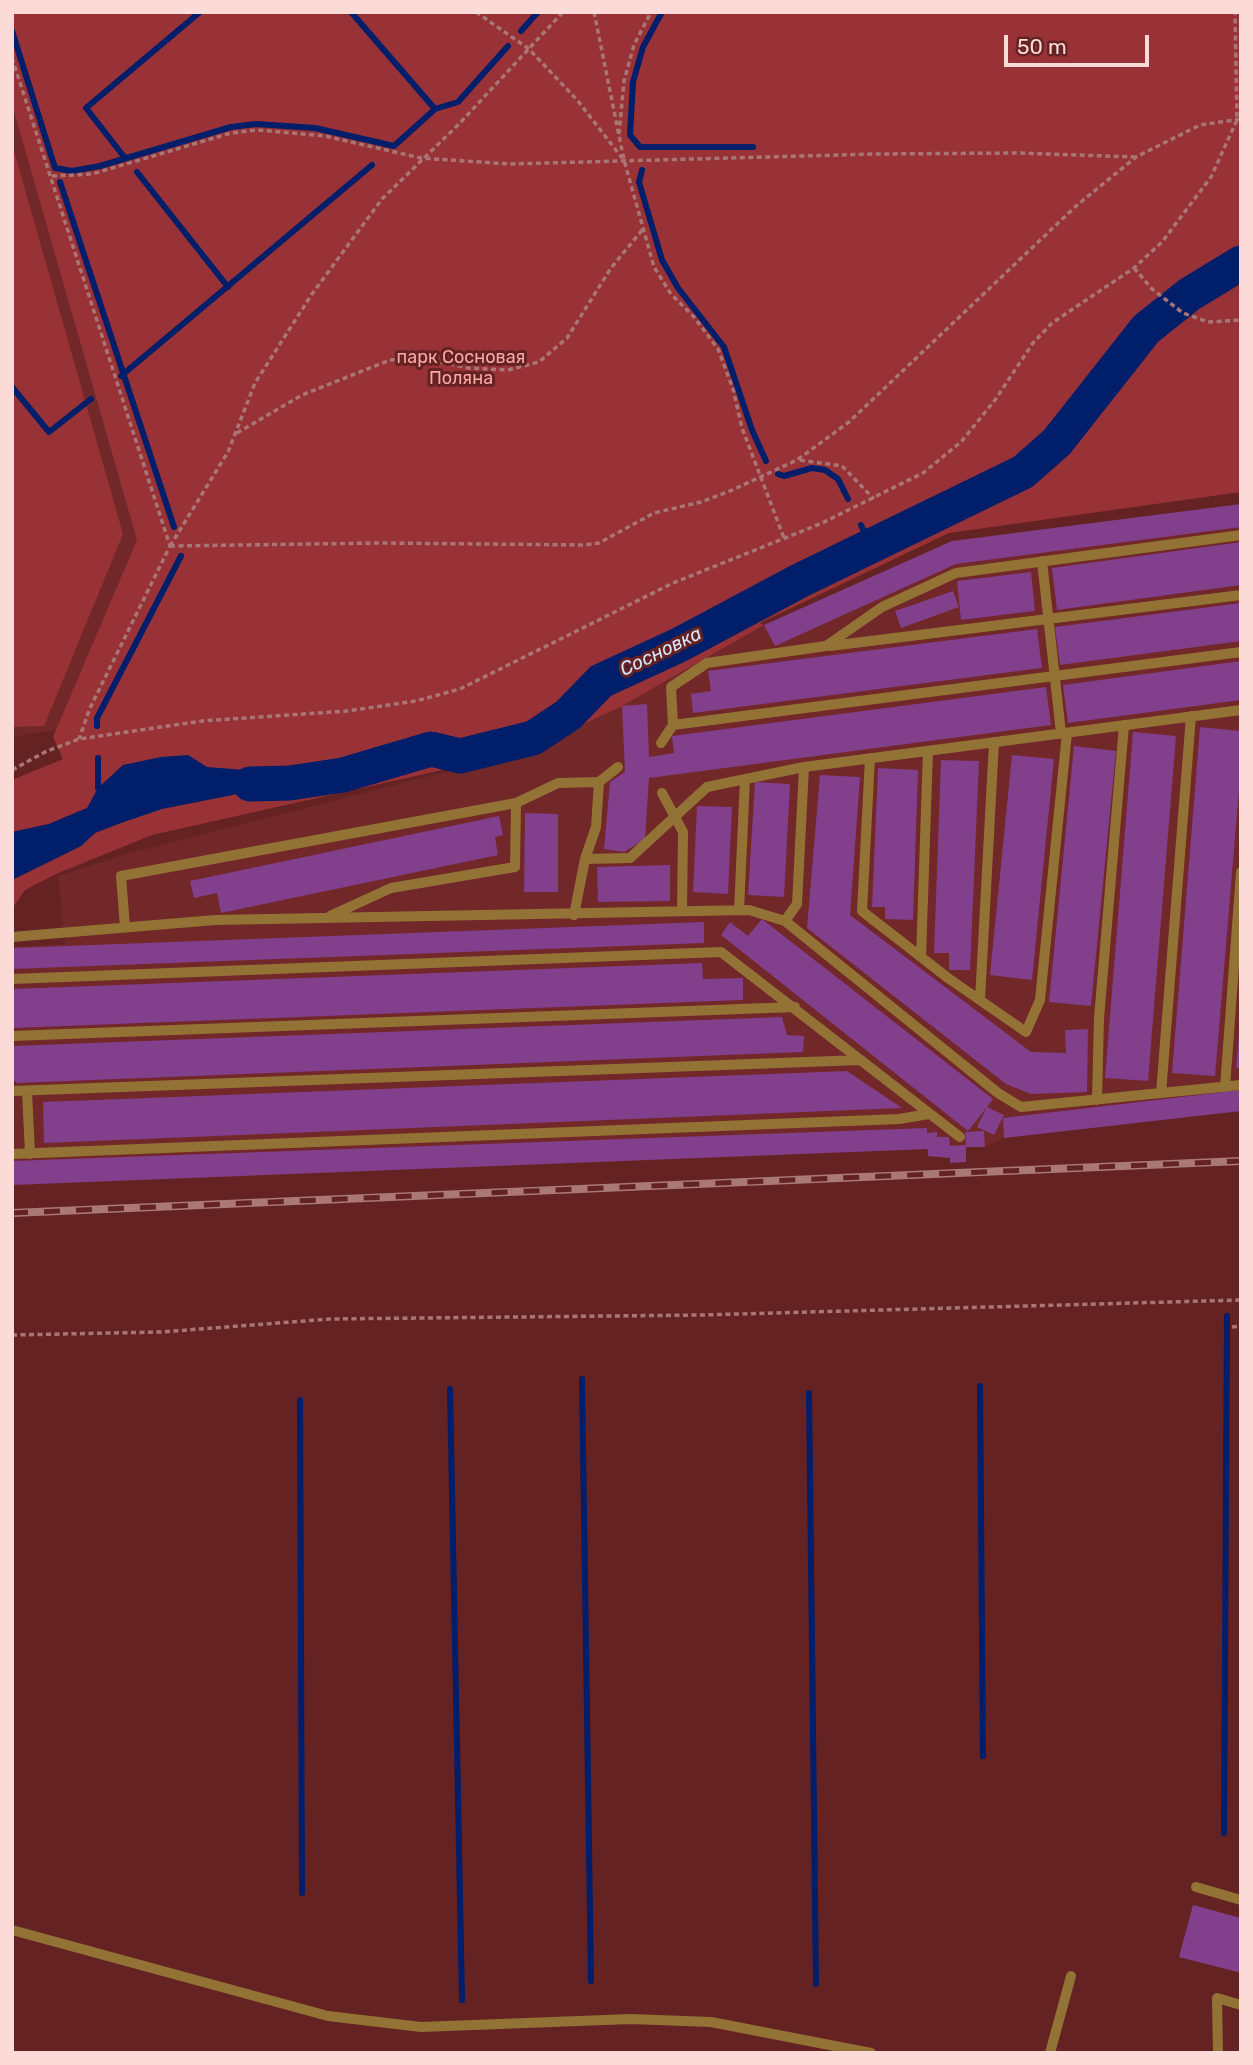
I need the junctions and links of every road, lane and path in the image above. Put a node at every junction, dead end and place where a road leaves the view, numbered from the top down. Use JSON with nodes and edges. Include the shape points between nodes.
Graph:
{"nodes":[{"id":1,"x":476,"y":12,"type":"edge"},
{"id":2,"x":563,"y":12,"type":"edge"},
{"id":3,"x":594,"y":12,"type":"edge"},
{"id":4,"x":651,"y":12,"type":"edge"},
{"id":5,"x":1235,"y":12,"type":"edge"},
{"id":6,"x":529,"y":49,"type":"junction"},
{"id":7,"x":12,"y":58,"type":"edge"},
{"id":8,"x":1239,"y":119,"type":"edge"},
{"id":9,"x":619,"y":139,"type":"junction"},
{"id":10,"x":1136,"y":157,"type":"junction"},
{"id":11,"x":421,"y":158,"type":"junction"},
{"id":12,"x":624,"y":160,"type":"junction"},
{"id":13,"x":52,"y":176,"type":"junction"},
{"id":14,"x":643,"y":229,"type":"junction"},
{"id":15,"x":1133,"y":268,"type":"junction"},
{"id":16,"x":1241,"y":320,"type":"edge"},
{"id":17,"x":235,"y":434,"type":"junction"},
{"id":18,"x":797,"y":460,"type":"junction"},
{"id":19,"x":760,"y":477,"type":"junction"},
{"id":20,"x":874,"y":499,"type":"junction"},
{"id":21,"x":1241,"y":535,"type":"edge"},
{"id":22,"x":783,"y":538,"type":"junction"},
{"id":23,"x":170,"y":546,"type":"junction"},
{"id":24,"x":1042,"y":561,"type":"junction"},
{"id":25,"x":1241,"y":595,"type":"edge"},
{"id":26,"x":1049,"y":621,"type":"junction"},
{"id":27,"x":827,"y":646,"type":"junction"},
{"id":28,"x":1241,"y":652,"type":"edge"},
{"id":29,"x":1055,"y":676,"type":"junction"},
{"id":30,"x":1241,"y":710,"type":"edge"},
{"id":31,"x":1191,"y":716,"type":"junction"},
{"id":32,"x":673,"y":725,"type":"junction"},
{"id":33,"x":1124,"y":725,"type":"junction"},
{"id":34,"x":1064,"y":733,"type":"junction"},
{"id":35,"x":79,"y":739,"type":"junction"},
{"id":36,"x":994,"y":742,"type":"junction"},
{"id":37,"x":662,"y":743,"type":"dead end"},
{"id":38,"x":928,"y":751,"type":"junction"},
{"id":39,"x":870,"y":758,"type":"junction"},
{"id":40,"x":618,"y":767,"type":"dead end"},
{"id":41,"x":804,"y":767,"type":"junction"},
{"id":42,"x":12,"y":770,"type":"edge"},
{"id":43,"x":745,"y":779,"type":"junction"},
{"id":44,"x":598,"y":782,"type":"junction"},
{"id":45,"x":662,"y":793,"type":"dead end"},
{"id":46,"x":516,"y":803,"type":"junction"},
{"id":47,"x":674,"y":818,"type":"junction"},
{"id":48,"x":585,"y":859,"type":"junction"},
{"id":49,"x":1241,"y":872,"type":"edge"},
{"id":50,"x":682,"y":911,"type":"junction"},
{"id":51,"x":739,"y":911,"type":"junction"},
{"id":52,"x":574,"y":915,"type":"junction"},
{"id":53,"x":325,"y":918,"type":"junction"},
{"id":54,"x":785,"y":921,"type":"junction"},
{"id":55,"x":125,"y":927,"type":"junction"},
{"id":56,"x":12,"y":937,"type":"edge"},
{"id":57,"x":921,"y":957,"type":"junction"},
{"id":58,"x":12,"y":979,"type":"edge"},
{"id":59,"x":980,"y":1000,"type":"junction"},
{"id":60,"x":795,"y":1007,"type":"junction"},
{"id":61,"x":12,"y":1036,"type":"edge"},
{"id":62,"x":861,"y":1060,"type":"junction"},
{"id":63,"x":1241,"y":1085,"type":"edge"},
{"id":64,"x":1225,"y":1087,"type":"junction"},
{"id":65,"x":12,"y":1091,"type":"edge"},
{"id":66,"x":27,"y":1091,"type":"junction"},
{"id":67,"x":1161,"y":1093,"type":"junction"},
{"id":68,"x":1097,"y":1100,"type":"junction"},
{"id":69,"x":929,"y":1114,"type":"junction"},
{"id":70,"x":960,"y":1137,"type":"dead end"},
{"id":71,"x":12,"y":1154,"type":"edge"},
{"id":72,"x":30,"y":1154,"type":"junction"},
{"id":73,"x":1241,"y":1300,"type":"edge"},
{"id":74,"x":1241,"y":1326,"type":"edge"},
{"id":75,"x":1232,"y":1327,"type":"dead end"},
{"id":76,"x":12,"y":1335,"type":"edge"},
{"id":77,"x":1196,"y":1887,"type":"dead end"},
{"id":78,"x":1241,"y":1900,"type":"edge"},
{"id":79,"x":12,"y":1930,"type":"edge"},
{"id":80,"x":1071,"y":1976,"type":"dead end"},
{"id":81,"x":1241,"y":2005,"type":"edge"},
{"id":82,"x":871,"y":2053,"type":"edge"},
{"id":83,"x":1050,"y":2053,"type":"edge"},
{"id":84,"x":1218,"y":2053,"type":"edge"}],
"edges":[{"from":1,"to":6,"type":"path"},
{"from":2,"to":6,"type":"path"},
{"from":3,"to":9,"type":"path"},
{"from":4,"to":9,"type":"path","via":[[634,45],[624,81]]},
{"from":5,"to":8,"type":"path"},
{"from":6,"to":11,"type":"path"},
{"from":6,"to":12,"type":"path"},
{"from":7,"to":13,"type":"path"},
{"from":8,"to":10,"type":"path","via":[[1200,125]]},
{"from":8,"to":15,"type":"path","via":[[1200,193],[1162,242]]},
{"from":9,"to":12,"type":"path"},
{"from":10,"to":12,"type":"path","via":[[1019,153]]},
{"from":10,"to":18,"type":"path","via":[[1076,206],[849,422]]},
{"from":11,"to":12,"type":"path","via":[[510,164]]},
{"from":11,"to":13,"type":"path","via":[[325,136],[257,130],[231,132],[92,174]]},
{"from":11,"to":17,"type":"path","via":[[382,199],[291,325],[255,383]]},
{"from":12,"to":14,"type":"path"},
{"from":13,"to":23,"type":"path"},
{"from":14,"to":17,"type":"path","via":[[611,268],[567,338],[539,362],[508,370],[425,359],[390,360],[302,395]]},
{"from":14,"to":19,"type":"path","via":[[654,267],[718,349]]},
{"from":15,"to":16,"type":"path","via":[[1183,313],[1208,321]]},
{"from":15,"to":20,"type":"path","via":[[1052,323],[961,442],[923,473]]},
{"from":17,"to":23,"type":"path"},
{"from":18,"to":19,"type":"path"},
{"from":18,"to":20,"type":"path","via":[[842,466]]},
{"from":19,"to":22,"type":"path"},
{"from":19,"to":23,"type":"path","via":[[701,502],[654,513],[598,543],[585,545]]},
{"from":20,"to":22,"type":"path"},
{"from":21,"to":24,"type":"lane"},
{"from":22,"to":35,"type":"path","via":[[624,607],[460,689],[416,701],[202,721]]},
{"from":23,"to":35,"type":"path"},
{"from":24,"to":26,"type":"lane"},
{"from":24,"to":27,"type":"lane","via":[[956,573],[882,607]]},
{"from":25,"to":26,"type":"lane"},
{"from":26,"to":27,"type":"lane"},
{"from":26,"to":29,"type":"lane"},
{"from":27,"to":32,"type":"lane","via":[[707,663],[671,687]]},
{"from":28,"to":29,"type":"lane"},
{"from":29,"to":32,"type":"lane"},
{"from":29,"to":34,"type":"lane"},
{"from":30,"to":31,"type":"lane"},
{"from":31,"to":33,"type":"lane"},
{"from":31,"to":67,"type":"lane"},
{"from":32,"to":37,"type":"lane"},
{"from":33,"to":34,"type":"lane"},
{"from":33,"to":68,"type":"lane","via":[[1099,1018]]},
{"from":34,"to":36,"type":"lane"},
{"from":34,"to":59,"type":"lane","via":[[1040,1000],[1026,1032]]},
{"from":35,"to":42,"type":"path"},
{"from":36,"to":38,"type":"lane"},
{"from":36,"to":59,"type":"lane"},
{"from":38,"to":39,"type":"lane"},
{"from":38,"to":57,"type":"lane"},
{"from":39,"to":41,"type":"lane"},
{"from":39,"to":57,"type":"lane","via":[[862,911]]},
{"from":40,"to":44,"type":"lane"},
{"from":41,"to":43,"type":"lane"},
{"from":41,"to":54,"type":"lane","via":[[797,904]]},
{"from":43,"to":47,"type":"lane","via":[[707,787]]},
{"from":43,"to":51,"type":"lane"},
{"from":44,"to":46,"type":"lane","via":[[558,783]]},
{"from":44,"to":48,"type":"lane","via":[[596,827]]},
{"from":45,"to":47,"type":"lane"},
{"from":46,"to":53,"type":"lane","via":[[515,867],[391,888]]},
{"from":46,"to":55,"type":"lane","via":[[121,876]]},
{"from":47,"to":48,"type":"lane","via":[[630,858]]},
{"from":47,"to":50,"type":"lane","via":[[683,832]]},
{"from":48,"to":52,"type":"lane"},
{"from":49,"to":64,"type":"lane"},
{"from":50,"to":51,"type":"lane"},
{"from":50,"to":52,"type":"lane"},
{"from":51,"to":54,"type":"lane"},
{"from":52,"to":53,"type":"lane"},
{"from":53,"to":55,"type":"lane"},
{"from":54,"to":68,"type":"lane","via":[[1021,1107]]},
{"from":55,"to":56,"type":"lane"},
{"from":57,"to":59,"type":"lane"},
{"from":58,"to":60,"type":"lane","via":[[721,952]]},
{"from":60,"to":61,"type":"lane"},
{"from":60,"to":62,"type":"lane"},
{"from":62,"to":66,"type":"lane"},
{"from":62,"to":69,"type":"lane"},
{"from":63,"to":64,"type":"lane"},
{"from":64,"to":67,"type":"lane"},
{"from":65,"to":66,"type":"lane"},
{"from":66,"to":72,"type":"lane"},
{"from":67,"to":68,"type":"lane"},
{"from":69,"to":70,"type":"lane"},
{"from":69,"to":72,"type":"lane","via":[[899,1119]]},
{"from":71,"to":72,"type":"lane"},
{"from":73,"to":76,"type":"path","via":[[702,1315],[330,1319],[161,1332]]},
{"from":74,"to":75,"type":"path"},
{"from":77,"to":78,"type":"lane"},
{"from":79,"to":82,"type":"lane","via":[[328,2016],[421,2027],[631,2019],[710,2022]]},
{"from":80,"to":83,"type":"lane"},
{"from":81,"to":84,"type":"lane","via":[[1217,1998]]}]}
